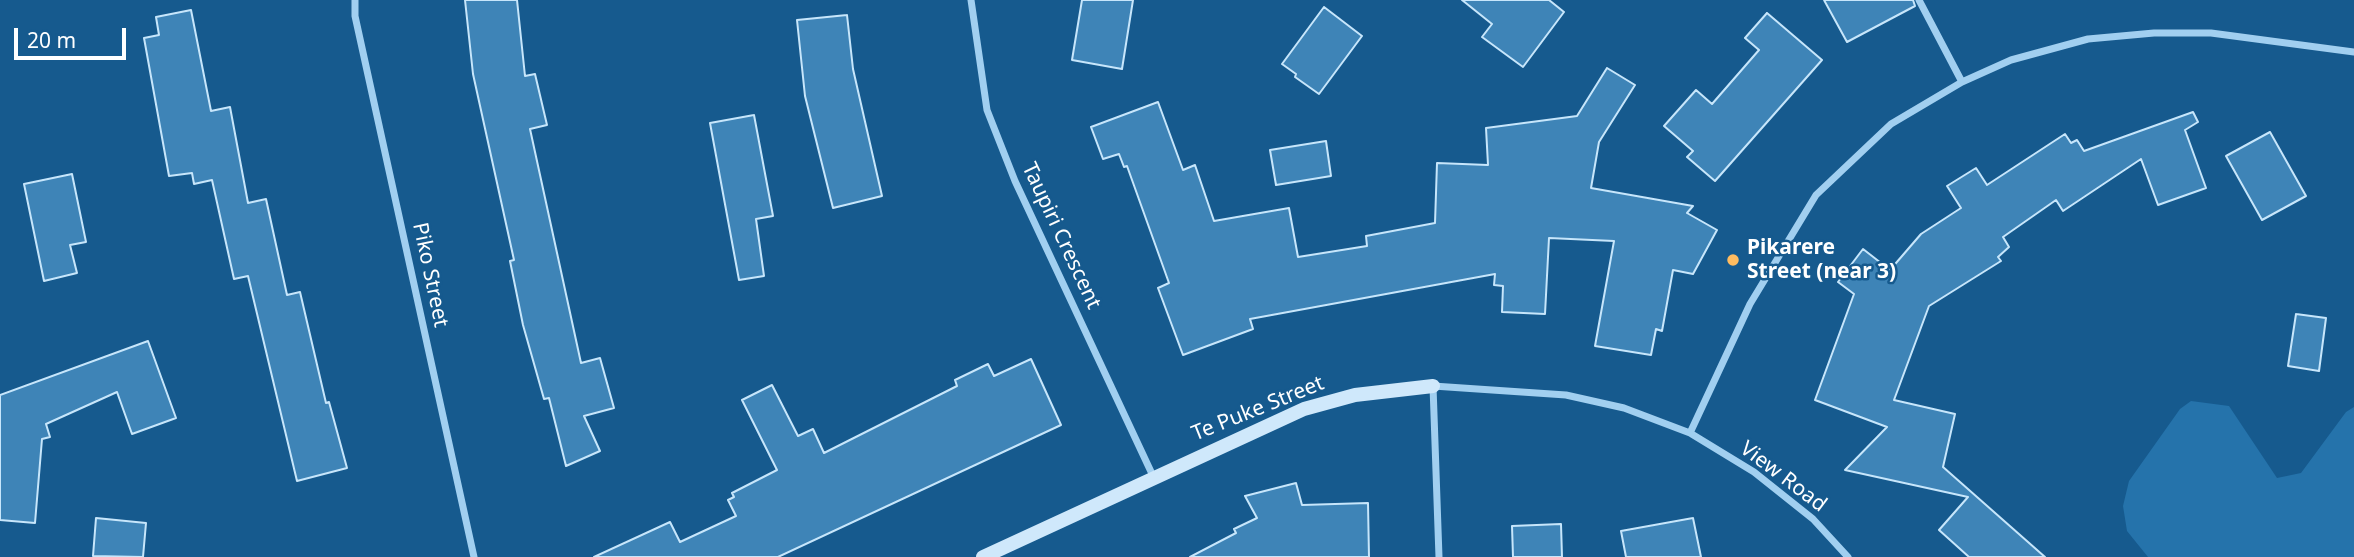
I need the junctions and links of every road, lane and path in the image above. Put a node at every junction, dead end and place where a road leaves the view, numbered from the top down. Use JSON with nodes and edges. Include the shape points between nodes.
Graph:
{"nodes":[{"id":1,"x":355,"y":0,"type":"edge"},
{"id":2,"x":971,"y":0,"type":"edge"},
{"id":3,"x":1919,"y":0,"type":"edge"},
{"id":4,"x":2354,"y":52,"type":"edge"},
{"id":5,"x":1962,"y":82,"type":"junction"},
{"id":6,"x":1433,"y":386,"type":"junction"},
{"id":7,"x":1690,"y":433,"type":"junction"},
{"id":8,"x":1153,"y":477,"type":"junction"},
{"id":9,"x":474,"y":557,"type":"edge"},
{"id":10,"x":983,"y":557,"type":"edge"},
{"id":11,"x":1439,"y":557,"type":"edge"},
{"id":12,"x":1848,"y":557,"type":"edge"}],
"edges":[{"from":1,"to":9,"type":"street","name":"Piko Street"},
{"from":2,"to":8,"type":"street","name":"Taupiri Crescent","via":[[988,110],[1015,181]]},
{"from":3,"to":5,"type":"street"},
{"from":4,"to":5,"type":"street","via":[[2211,33],[2154,33],[2088,39],[2011,60]]},
{"from":5,"to":7,"type":"street","via":[[1891,124],[1816,195],[1750,304]]},
{"from":6,"to":7,"type":"street","name":"Te Puke Street","via":[[1566,395],[1625,408]]},
{"from":6,"to":8,"type":"street","name":"Te Puke Street","via":[[1355,395],[1304,409]]},
{"from":6,"to":11,"type":"street"},
{"from":7,"to":12,"type":"street","name":"View Road","via":[[1755,472],[1813,519]]},
{"from":8,"to":10,"type":"street","name":"Te Puke Street"}]}
